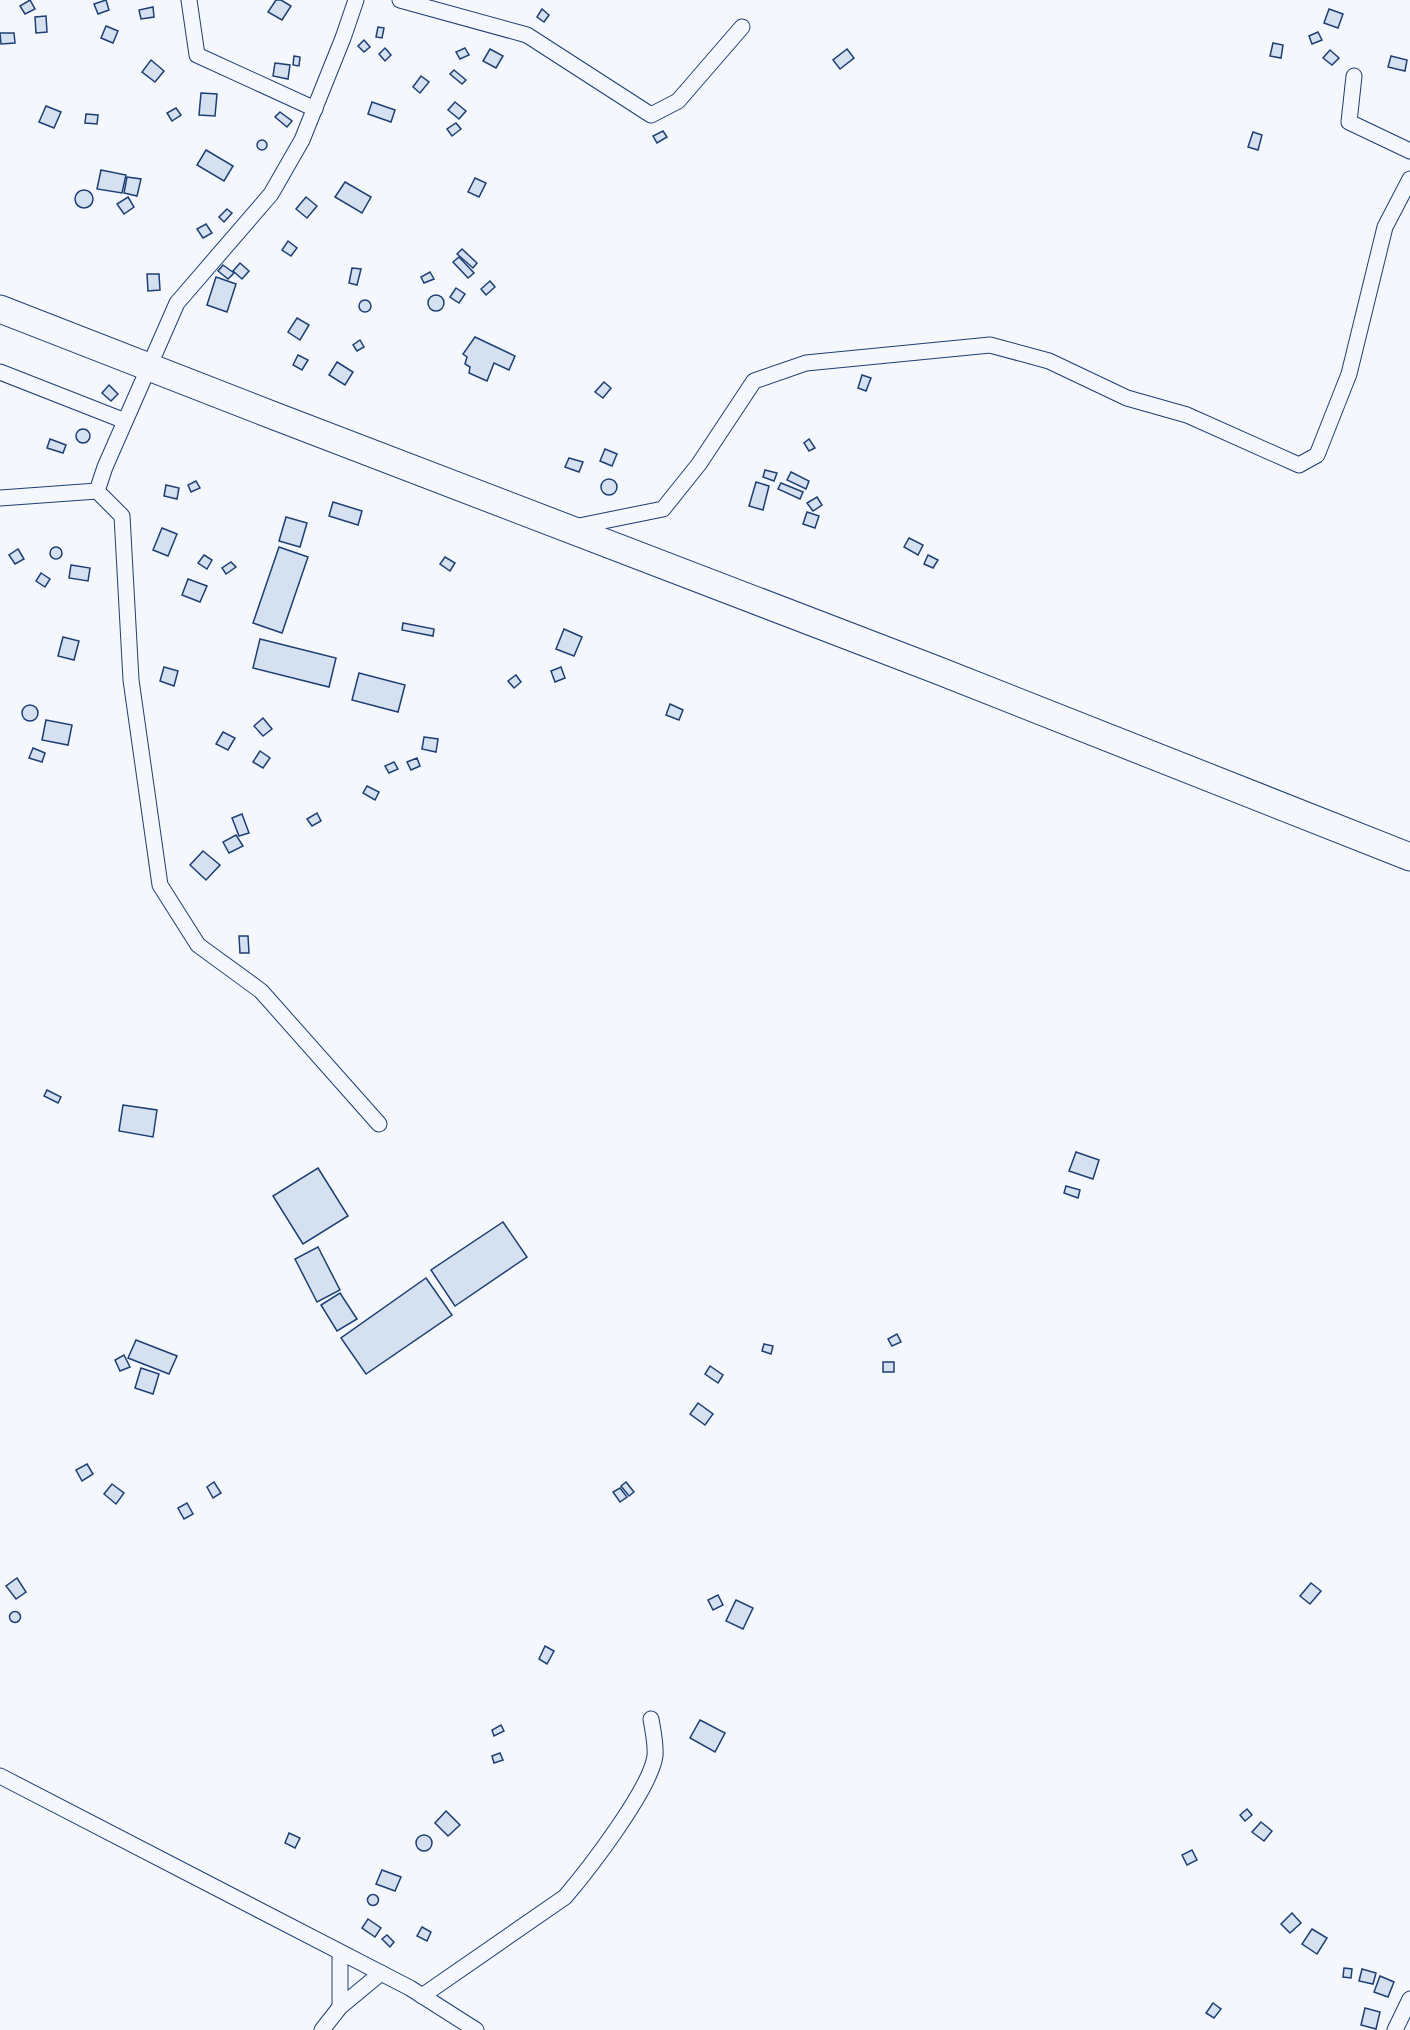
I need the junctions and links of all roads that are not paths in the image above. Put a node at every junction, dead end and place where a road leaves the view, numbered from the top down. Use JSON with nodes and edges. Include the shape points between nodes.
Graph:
{"nodes":[{"id":1,"x":189,"y":0,"type":"edge"},
{"id":2,"x":356,"y":0,"type":"edge"},
{"id":3,"x":400,"y":0,"type":"edge"},
{"id":4,"x":742,"y":27,"type":"dead end"},
{"id":5,"x":1354,"y":76,"type":"dead end"},
{"id":6,"x":315,"y":109,"type":"junction"},
{"id":7,"x":1410,"y":151,"type":"edge"},
{"id":8,"x":1410,"y":179,"type":"edge"},
{"id":9,"x":0,"y":309,"type":"edge"},
{"id":10,"x":148,"y":366,"type":"junction"},
{"id":11,"x":0,"y":372,"type":"edge"},
{"id":12,"x":125,"y":421,"type":"junction"},
{"id":13,"x":97,"y":492,"type":"junction"},
{"id":14,"x":0,"y":498,"type":"edge"},
{"id":15,"x":568,"y":528,"type":"junction"},
{"id":16,"x":1403,"y":854,"type":"edge"},
{"id":17,"x":379,"y":1124,"type":"dead end"},
{"id":18,"x":651,"y":1719,"type":"dead end"},
{"id":19,"x":0,"y":1776,"type":"edge"},
{"id":20,"x":340,"y":1952,"type":"junction"},
{"id":21,"x":381,"y":1973,"type":"junction"},
{"id":22,"x":422,"y":1996,"type":"junction"},
{"id":23,"x":1410,"y":1999,"type":"edge"},
{"id":24,"x":340,"y":2007,"type":"junction"},
{"id":25,"x":322,"y":2030,"type":"edge"},
{"id":26,"x":476,"y":2030,"type":"edge"},
{"id":27,"x":1395,"y":2030,"type":"edge"}],
"edges":[{"from":1,"to":6,"type":"street","via":[[197,55]]},
{"from":2,"to":6,"type":"street"},
{"from":3,"to":4,"type":"street","via":[[527,35],[651,115],[678,101]]},
{"from":5,"to":7,"type":"street","via":[[1349,122]]},
{"from":6,"to":10,"type":"street","via":[[271,194],[177,303]]},
{"from":8,"to":15,"type":"street","via":[[1385,227],[1337,405],[1317,455],[1299,465],[1187,415],[1127,398],[1048,361],[990,345],[806,363],[754,381],[699,464],[663,509]]},
{"from":9,"to":10,"type":"highway"},
{"from":10,"to":12,"type":"street"},
{"from":10,"to":15,"type":"highway"},
{"from":11,"to":12,"type":"street"},
{"from":12,"to":13,"type":"street"},
{"from":13,"to":14,"type":"street"},
{"from":13,"to":17,"type":"street","via":[[122,516],[131,680],[160,885],[198,945],[261,991]]},
{"from":15,"to":16,"type":"highway"},
{"from":18,"to":22,"type":"street","via":[[655,1744],[652,1766],[638,1795],[576,1884],[564,1898]]},
{"from":19,"to":20,"type":"street"},
{"from":20,"to":21,"type":"street"},
{"from":20,"to":24,"type":"street"},
{"from":21,"to":22,"type":"street"},
{"from":21,"to":24,"type":"street"},
{"from":22,"to":26,"type":"street"},
{"from":23,"to":27,"type":"street"},
{"from":24,"to":25,"type":"street"}]}
